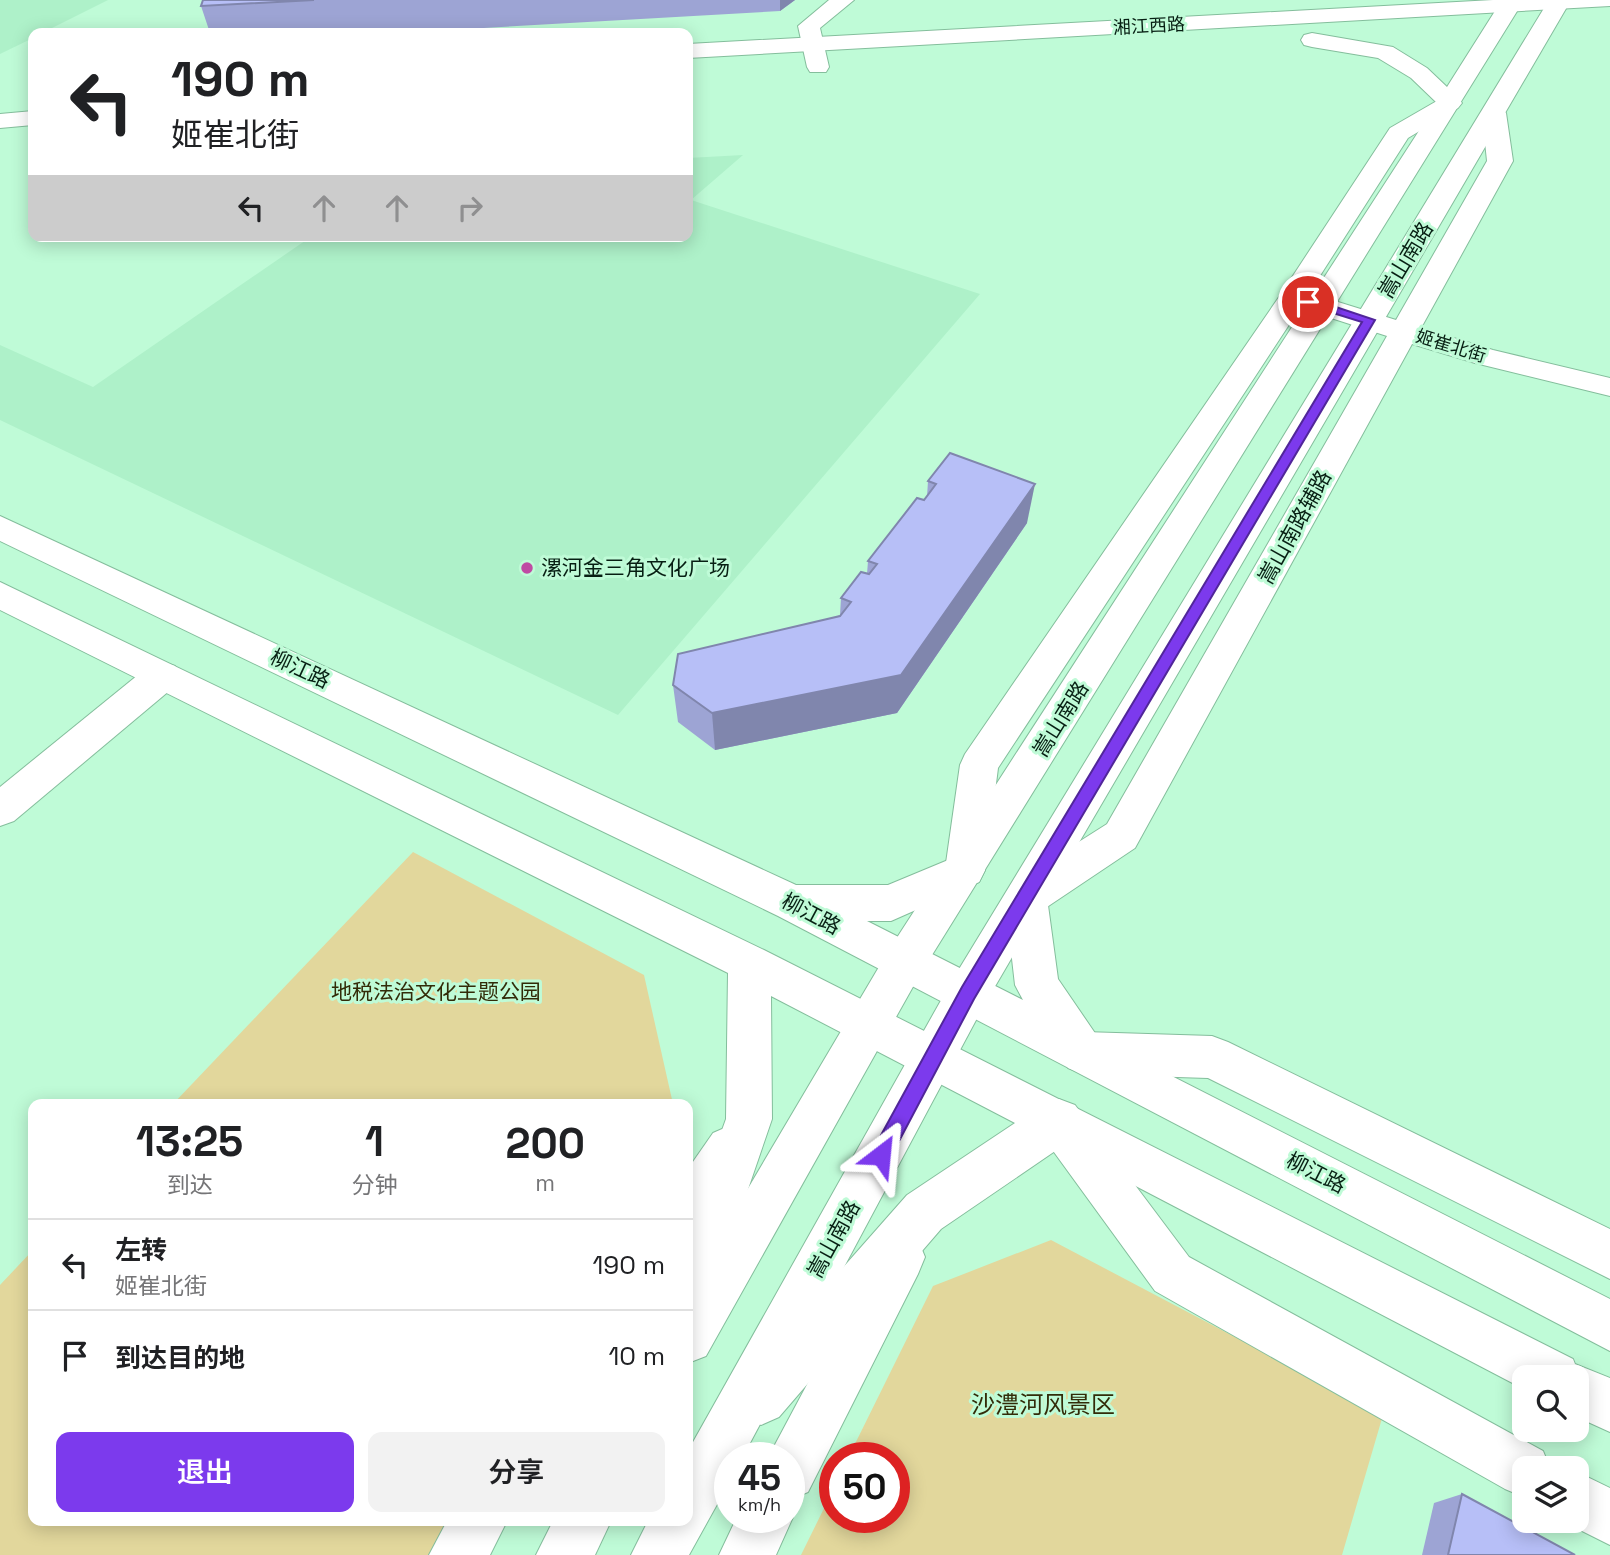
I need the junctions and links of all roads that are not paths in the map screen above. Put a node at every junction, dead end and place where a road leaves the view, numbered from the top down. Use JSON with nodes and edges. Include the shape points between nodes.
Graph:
{"nodes":[{"id":1,"x":843,"y":0,"type":"edge"},
{"id":2,"x":1610,"y":0,"type":"edge"},
{"id":3,"x":1558,"y":16,"type":"edge"},
{"id":4,"x":1494,"y":19,"type":"edge"},
{"id":5,"x":1409,"y":36,"type":"dead end"},
{"id":6,"x":1312,"y":40,"type":"junction"},
{"id":7,"x":1284,"y":42,"type":"dead end"},
{"id":8,"x":812,"y":44,"type":"junction"},
{"id":9,"x":693,"y":51,"type":"edge"},
{"id":10,"x":846,"y":65,"type":"dead end"},
{"id":11,"x":818,"y":67,"type":"junction"},
{"id":12,"x":792,"y":68,"type":"dead end"},
{"id":13,"x":1450,"y":103,"type":"junction"},
{"id":14,"x":1494,"y":113,"type":"junction"},
{"id":15,"x":28,"y":118,"type":"edge"},
{"id":16,"x":0,"y":121,"type":"edge"},
{"id":17,"x":1308,"y":302,"type":"junction"},
{"id":18,"x":1369,"y":320,"type":"junction"},
{"id":19,"x":1406,"y":332,"type":"junction"},
{"id":20,"x":1610,"y":387,"type":"edge"},
{"id":21,"x":0,"y":527,"type":"edge"},
{"id":22,"x":0,"y":595,"type":"edge"},
{"id":23,"x":162,"y":676,"type":"junction"},
{"id":24,"x":0,"y":810,"type":"edge"},
{"id":25,"x":965,"y":870,"type":"junction"},
{"id":26,"x":1026,"y":898,"type":"junction"},
{"id":27,"x":793,"y":903,"type":"junction"},
{"id":28,"x":749,"y":963,"type":"junction"},
{"id":29,"x":904,"y":963,"type":"junction"},
{"id":30,"x":968,"y":993,"type":"junction"},
{"id":31,"x":868,"y":1024,"type":"junction"},
{"id":32,"x":1084,"y":1053,"type":"junction"},
{"id":33,"x":934,"y":1058,"type":"junction"},
{"id":34,"x":749,"y":1119,"type":"junction"},
{"id":35,"x":1059,"y":1121,"type":"junction"},
{"id":36,"x":693,"y":1203,"type":"edge"},
{"id":37,"x":924,"y":1212,"type":"junction"},
{"id":38,"x":1610,"y":1255,"type":"edge"},
{"id":39,"x":693,"y":1280,"type":"edge"},
{"id":40,"x":1610,"y":1325,"type":"edge"},
{"id":41,"x":693,"y":1329,"type":"edge"},
{"id":42,"x":1532,"y":1365,"type":"edge"},
{"id":43,"x":1589,"y":1395,"type":"edge"},
{"id":44,"x":1610,"y":1406,"type":"edge"},
{"id":45,"x":722,"y":1442,"type":"edge"},
{"id":46,"x":723,"y":1442,"type":"edge"},
{"id":47,"x":805,"y":1442,"type":"edge"},
{"id":48,"x":714,"y":1456,"type":"edge"},
{"id":49,"x":1512,"y":1463,"type":"edge"},
{"id":50,"x":693,"y":1495,"type":"edge"},
{"id":51,"x":1589,"y":1506,"type":"edge"},
{"id":52,"x":1610,"y":1518,"type":"edge"},
{"id":53,"x":477,"y":1526,"type":"edge"},
{"id":54,"x":580,"y":1526,"type":"edge"},
{"id":55,"x":675,"y":1526,"type":"edge"},
{"id":56,"x":758,"y":1533,"type":"edge"},
{"id":57,"x":457,"y":1555,"type":"edge"},
{"id":58,"x":564,"y":1555,"type":"edge"},
{"id":59,"x":659,"y":1555,"type":"edge"},
{"id":60,"x":747,"y":1555,"type":"edge"}],
"edges":[{"from":1,"to":8,"type":"street","via":[[809,26]]},
{"from":2,"to":3,"type":"street","name":"湘江西路"},
{"from":3,"to":4,"type":"street","name":"湘江西路"},
{"from":3,"to":4,"type":"street","name":"湘江西路"},
{"from":3,"to":14,"type":"street","name":"嵩山南路"},
{"from":4,"to":8,"type":"street","name":"湘江西路"},
{"from":4,"to":13,"type":"street"},
{"from":5,"to":6,"type":"street"},
{"from":6,"to":7,"type":"street"},
{"from":6,"to":13,"type":"street","via":[[1385,52],[1419,73]]},
{"from":8,"to":9,"type":"street","name":"湘江西路"},
{"from":8,"to":11,"type":"street"},
{"from":10,"to":11,"type":"street"},
{"from":11,"to":12,"type":"street"},
{"from":13,"to":17,"type":"street","via":[[1399,133]]},
{"from":14,"to":18,"type":"street","name":"嵩山南路"},
{"from":14,"to":19,"type":"street","name":"嵩山南路辅路","via":[[1500,161]]},
{"from":15,"to":16,"type":"street"},
{"from":17,"to":18,"type":"street","name":"姬崔北街"},
{"from":17,"to":25,"type":"street","name":"嵩山南路"},
{"from":17,"to":25,"type":"street","via":[[979,765]]},
{"from":18,"to":19,"type":"street","name":"姬崔北街"},
{"from":18,"to":26,"type":"street","name":"嵩山南路"},
{"from":19,"to":20,"type":"street","name":"姬崔北街","via":[[1485,357]]},
{"from":19,"to":26,"type":"street","name":"嵩山南路辅路","via":[[1121,836]]},
{"from":21,"to":27,"type":"street","name":"柳江路"},
{"from":22,"to":23,"type":"street"},
{"from":23,"to":24,"type":"street"},
{"from":23,"to":28,"type":"street"},
{"from":25,"to":27,"type":"street","via":[[891,903]]},
{"from":25,"to":29,"type":"street","name":"嵩山南路"},
{"from":26,"to":30,"type":"street","name":"嵩山南路"},
{"from":26,"to":32,"type":"street","via":[[1037,985]]},
{"from":27,"to":29,"type":"street","name":"柳江路"},
{"from":28,"to":31,"type":"street"},
{"from":28,"to":34,"type":"street"},
{"from":29,"to":30,"type":"street","name":"柳江路"},
{"from":29,"to":31,"type":"street","name":"嵩山南路"},
{"from":30,"to":32,"type":"street","name":"柳江路"},
{"from":30,"to":33,"type":"street","name":"嵩山南路"},
{"from":31,"to":33,"type":"street"},
{"from":31,"to":41,"type":"street","name":"嵩山南路"},
{"from":32,"to":38,"type":"street","via":[[1212,1057]]},
{"from":32,"to":40,"type":"street","name":"柳江路"},
{"from":33,"to":35,"type":"street"},
{"from":33,"to":45,"type":"street","name":"嵩山南路"},
{"from":34,"to":36,"type":"street"},
{"from":34,"to":39,"type":"street"},
{"from":35,"to":37,"type":"street"},
{"from":35,"to":42,"type":"street"},
{"from":35,"to":49,"type":"street","via":[[1172,1274]]},
{"from":37,"to":46,"type":"street"},
{"from":37,"to":47,"type":"street"},
{"from":43,"to":44,"type":"street"},
{"from":48,"to":50,"type":"street","name":"嵩山南路"},
{"from":51,"to":52,"type":"street"},
{"from":53,"to":57,"type":"street"},
{"from":54,"to":58,"type":"street"},
{"from":55,"to":59,"type":"street"},
{"from":56,"to":60,"type":"street"}]}
